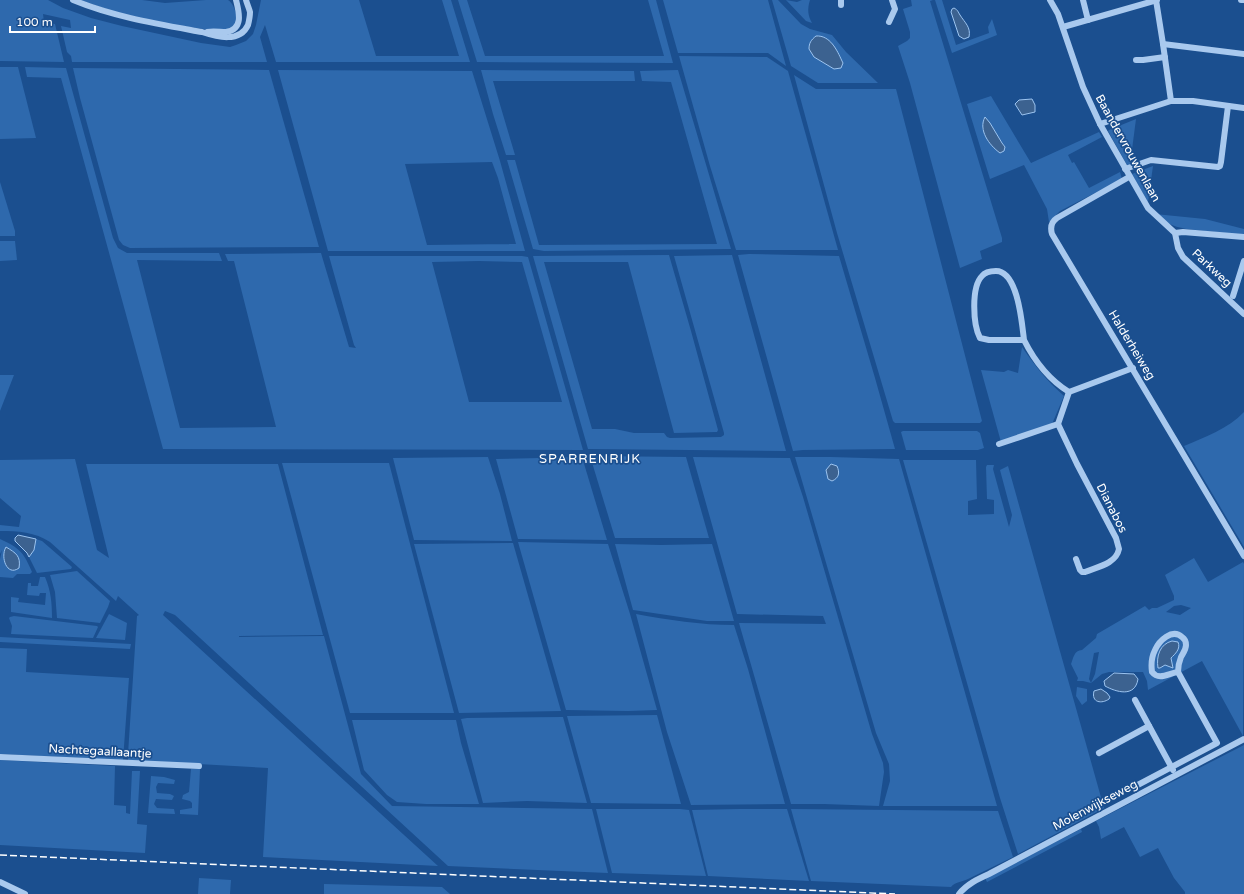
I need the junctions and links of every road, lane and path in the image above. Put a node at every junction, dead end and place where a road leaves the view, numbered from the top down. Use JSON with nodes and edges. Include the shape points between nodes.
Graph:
{"nodes":[{"id":1,"x":73,"y":0,"type":"edge"},
{"id":2,"x":236,"y":0,"type":"edge"},
{"id":3,"x":246,"y":0,"type":"edge"},
{"id":4,"x":892,"y":0,"type":"edge"},
{"id":5,"x":1050,"y":0,"type":"edge"},
{"id":6,"x":1083,"y":0,"type":"edge"},
{"id":7,"x":1156,"y":0,"type":"edge"},
{"id":8,"x":1088,"y":20,"type":"junction"},
{"id":9,"x":889,"y":22,"type":"dead end"},
{"id":10,"x":1063,"y":27,"type":"junction"},
{"id":11,"x":202,"y":32,"type":"junction"},
{"id":12,"x":1163,"y":44,"type":"junction"},
{"id":13,"x":1244,"y":54,"type":"edge"},
{"id":14,"x":1165,"y":57,"type":"junction"},
{"id":15,"x":1136,"y":60,"type":"dead end"},
{"id":16,"x":1171,"y":101,"type":"junction"},
{"id":17,"x":1228,"y":106,"type":"junction"},
{"id":18,"x":1244,"y":108,"type":"edge"},
{"id":19,"x":1100,"y":124,"type":"junction"},
{"id":20,"x":1125,"y":169,"type":"junction"},
{"id":21,"x":1129,"y":177,"type":"junction"},
{"id":22,"x":1175,"y":233,"type":"junction"},
{"id":23,"x":1244,"y":237,"type":"edge"},
{"id":24,"x":1244,"y":262,"type":"edge"},
{"id":25,"x":1233,"y":296,"type":"dead end"},
{"id":26,"x":1244,"y":314,"type":"edge"},
{"id":27,"x":1024,"y":340,"type":"junction"},
{"id":28,"x":1133,"y":368,"type":"junction"},
{"id":29,"x":1069,"y":392,"type":"junction"},
{"id":30,"x":1058,"y":424,"type":"junction"},
{"id":31,"x":999,"y":444,"type":"dead end"},
{"id":32,"x":1244,"y":556,"type":"edge"},
{"id":33,"x":1076,"y":559,"type":"dead end"},
{"id":34,"x":1178,"y":672,"type":"junction"},
{"id":35,"x":1135,"y":700,"type":"dead end"},
{"id":36,"x":1150,"y":726,"type":"junction"},
{"id":37,"x":1244,"y":739,"type":"edge"},
{"id":38,"x":1099,"y":753,"type":"dead end"},
{"id":39,"x":0,"y":757,"type":"edge"},
{"id":40,"x":199,"y":766,"type":"dead end"},
{"id":41,"x":1171,"y":767,"type":"junction"},
{"id":42,"x":1175,"y":776,"type":"junction"},
{"id":43,"x":1132,"y":788,"type":"dead end"},
{"id":44,"x":0,"y":882,"type":"edge"},
{"id":45,"x":25,"y":894,"type":"edge"},
{"id":46,"x":959,"y":894,"type":"edge"}],
"edges":[{"from":1,"to":11,"type":"street","via":[[91,8],[126,17]]},
{"from":2,"to":11,"type":"street","via":[[240,14],[235,27],[224,32]]},
{"from":3,"to":11,"type":"street","via":[[250,13],[249,21],[246,30],[238,36],[228,37]]},
{"from":4,"to":9,"type":"street","via":[[895,9]]},
{"from":5,"to":10,"type":"street","name":"Baandervrouwenlaan"},
{"from":6,"to":8,"type":"street"},
{"from":7,"to":8,"type":"street"},
{"from":7,"to":12,"type":"street"},
{"from":8,"to":10,"type":"street"},
{"from":10,"to":19,"type":"street","name":"Baandervrouwenlaan"},
{"from":12,"to":13,"type":"street"},
{"from":12,"to":14,"type":"street"},
{"from":14,"to":15,"type":"street"},
{"from":14,"to":16,"type":"street"},
{"from":16,"to":17,"type":"street"},
{"from":16,"to":19,"type":"street"},
{"from":17,"to":18,"type":"street"},
{"from":17,"to":20,"type":"street","via":[[1220,166],[1151,160]]},
{"from":19,"to":20,"type":"street","name":"Baandervrouwenlaan"},
{"from":20,"to":21,"type":"street","name":"Baandervrouwenlaan"},
{"from":21,"to":22,"type":"street","name":"Baandervrouwenlaan","via":[[1148,208]]},
{"from":21,"to":28,"type":"street","name":"Halderheiweg","via":[[1052,221],[1051,230]]},
{"from":22,"to":23,"type":"street"},
{"from":22,"to":26,"type":"street","name":"Parkweg","via":[[1183,257]]},
{"from":24,"to":25,"type":"street"},
{"from":27,"to":27,"type":"street","via":[[989,340],[980,338],[977,333],[974,312],[977,283],[990,271],[1005,274],[1015,291],[1020,307]]},
{"from":27,"to":29,"type":"street","via":[[1043,370]]},
{"from":28,"to":29,"type":"street"},
{"from":28,"to":32,"type":"street","name":"Halderheiweg"},
{"from":29,"to":30,"type":"street"},
{"from":30,"to":31,"type":"street"},
{"from":30,"to":33,"type":"street","name":"Dianabos","via":[[1116,538],[1119,549],[1116,558],[1085,572],[1080,570]]},
{"from":34,"to":34,"type":"street","via":[[1186,643],[1179,634],[1172,634],[1159,643],[1151,667],[1152,672],[1162,677]]},
{"from":34,"to":41,"type":"street","name":"Molenwijkseweg","via":[[1216,743]]},
{"from":35,"to":36,"type":"street"},
{"from":36,"to":38,"type":"street"},
{"from":36,"to":41,"type":"street"},
{"from":37,"to":42,"type":"street","name":"Molenwijkseweg"},
{"from":39,"to":40,"type":"street","name":"Nachtegaallaantje"},
{"from":41,"to":42,"type":"street"},
{"from":41,"to":43,"type":"street","name":"Molenwijkseweg"},
{"from":42,"to":46,"type":"street","name":"Molenwijkseweg","via":[[970,884]]},
{"from":44,"to":45,"type":"street"}]}
